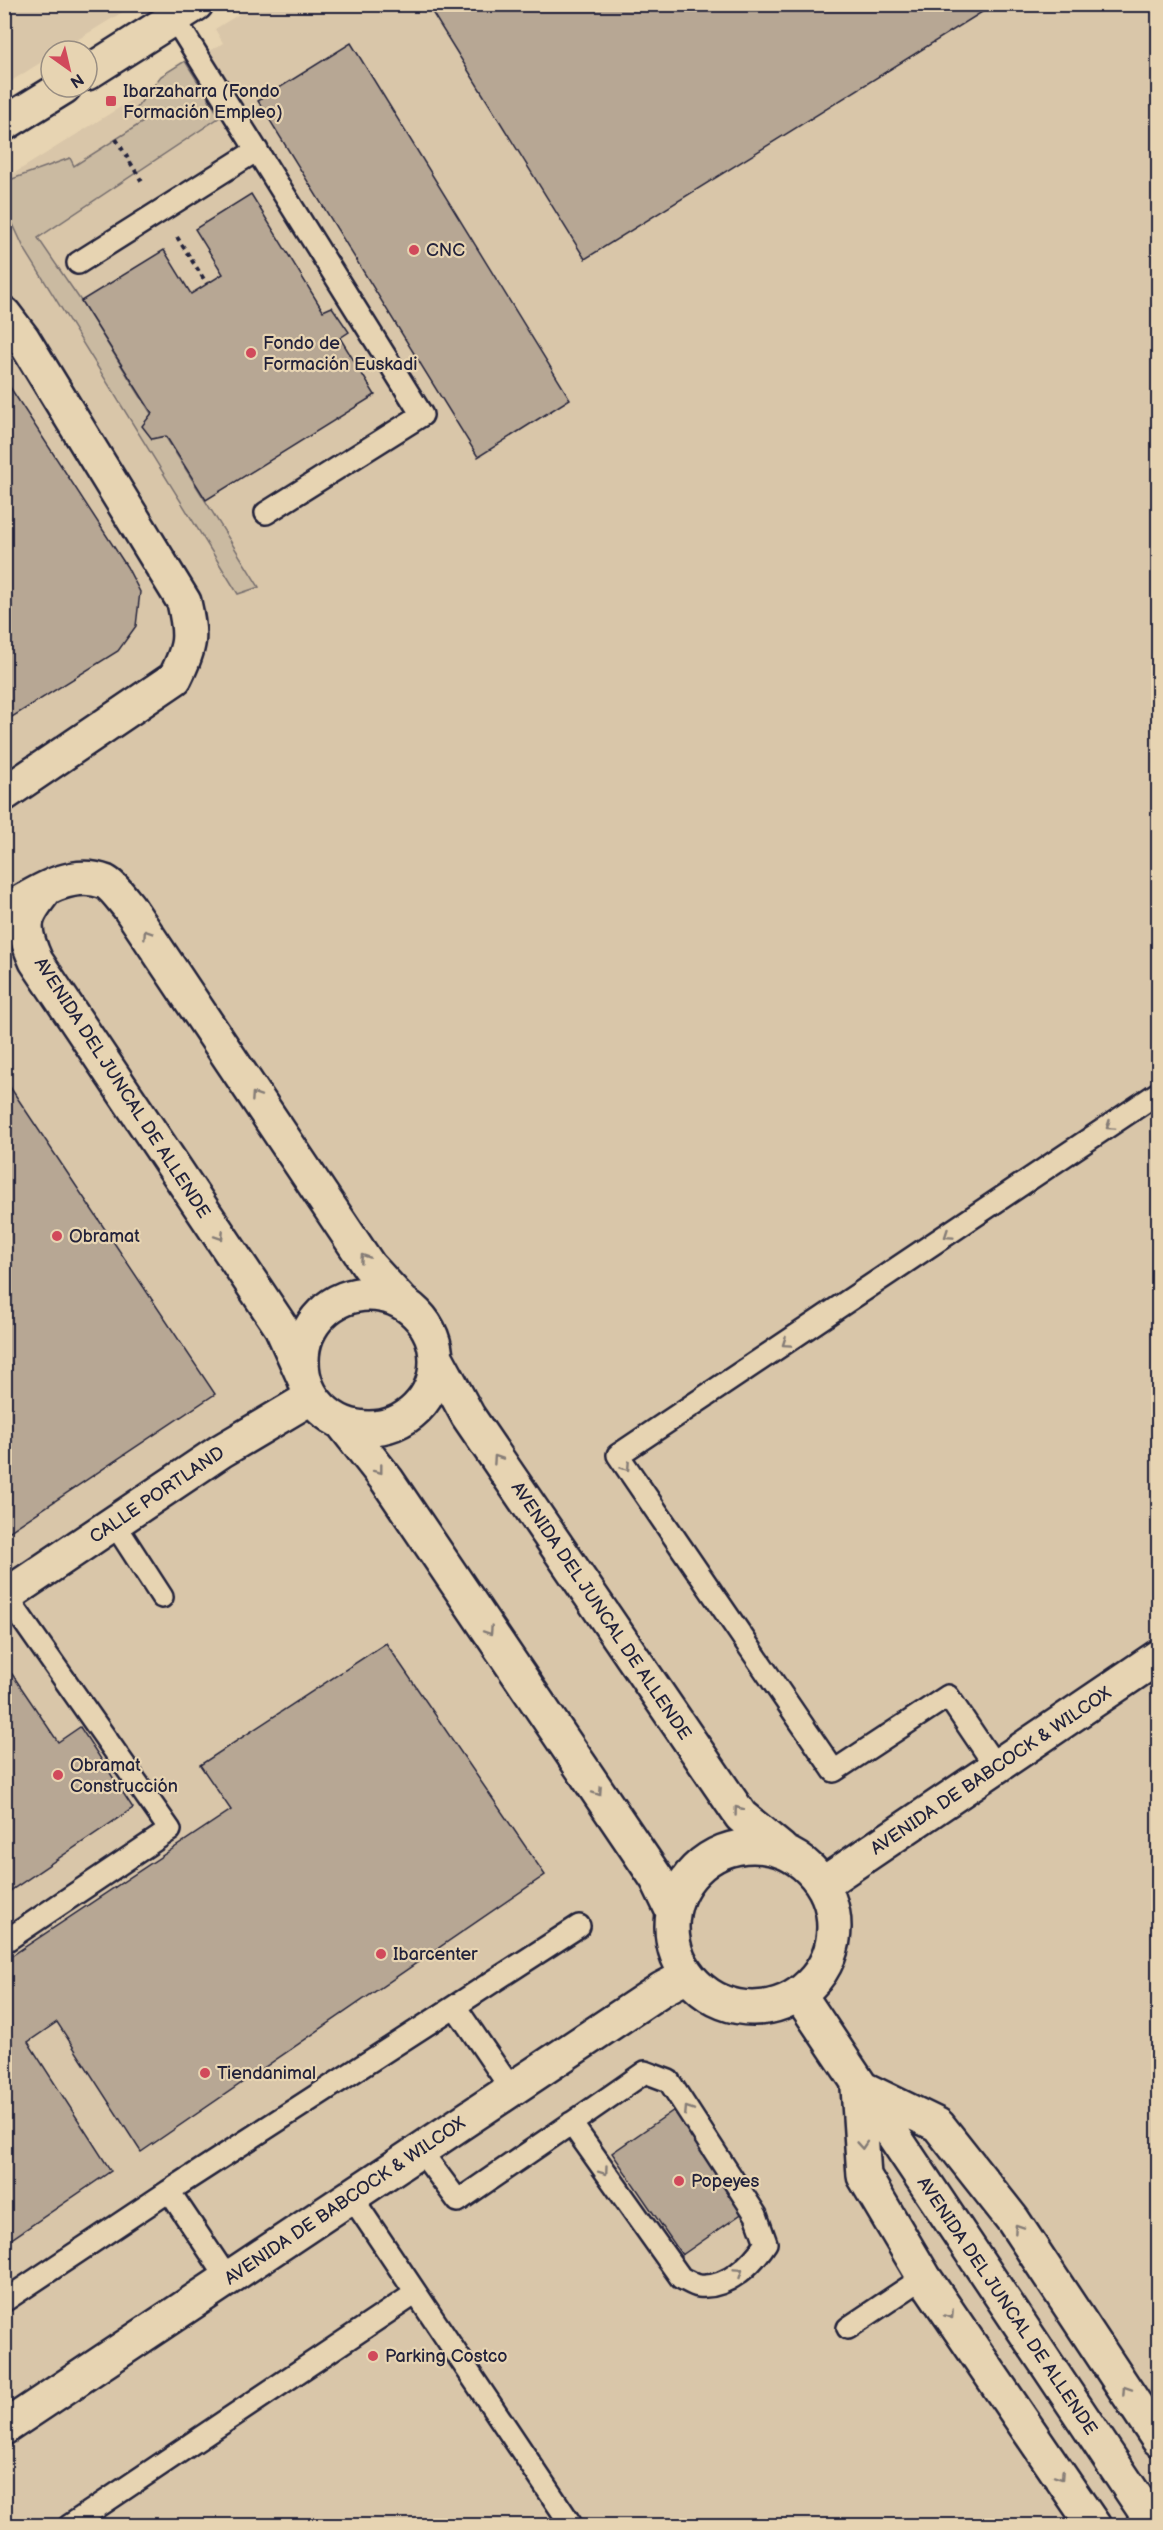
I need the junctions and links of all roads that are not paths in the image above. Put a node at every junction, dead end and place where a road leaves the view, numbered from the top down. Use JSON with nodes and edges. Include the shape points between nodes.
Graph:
{"nodes":[{"id":1,"x":185,"y":11,"type":"edge"},
{"id":2,"x":99,"y":65,"type":"edge"},
{"id":3,"x":45,"y":99,"type":"edge"},
{"id":4,"x":4,"y":124,"type":"edge"},
{"id":5,"x":257,"y":150,"type":"junction"},
{"id":6,"x":78,"y":263,"type":"dead end"},
{"id":7,"x":4,"y":314,"type":"edge"},
{"id":8,"x":266,"y":513,"type":"dead end"},
{"id":9,"x":4,"y":794,"type":"edge"},
{"id":10,"x":48,"y":886,"type":"junction"},
{"id":11,"x":4,"y":912,"type":"edge"},
{"id":12,"x":1158,"y":1093,"type":"edge"},
{"id":13,"x":402,"y":1302,"type":"junction"},
{"id":14,"x":436,"y":1359,"type":"junction"},
{"id":15,"x":308,"y":1387,"type":"junction"},
{"id":16,"x":343,"y":1424,"type":"junction"},
{"id":17,"x":114,"y":1523,"type":"junction"},
{"id":18,"x":5,"y":1596,"type":"edge"},
{"id":19,"x":162,"y":1597,"type":"dead end"},
{"id":20,"x":1158,"y":1657,"type":"edge"},
{"id":21,"x":996,"y":1767,"type":"junction"},
{"id":22,"x":781,"y":1849,"type":"junction"},
{"id":23,"x":824,"y":1884,"type":"junction"},
{"id":24,"x":673,"y":1912,"type":"junction"},
{"id":25,"x":579,"y":1926,"type":"dead end"},
{"id":26,"x":4,"y":1942,"type":"edge"},
{"id":27,"x":687,"y":1976,"type":"junction"},
{"id":28,"x":799,"y":1994,"type":"junction"},
{"id":29,"x":456,"y":2008,"type":"junction"},
{"id":30,"x":858,"y":2086,"type":"junction"},
{"id":31,"x":512,"y":2090,"type":"junction"},
{"id":32,"x":571,"y":2123,"type":"junction"},
{"id":33,"x":420,"y":2150,"type":"junction"},
{"id":34,"x":169,"y":2191,"type":"junction"},
{"id":35,"x":351,"y":2196,"type":"junction"},
{"id":36,"x":924,"y":2277,"type":"junction"},
{"id":37,"x":228,"y":2278,"type":"junction"},
{"id":38,"x":416,"y":2293,"type":"junction"},
{"id":39,"x":4,"y":2301,"type":"edge"},
{"id":40,"x":848,"y":2328,"type":"dead end"},
{"id":41,"x":4,"y":2428,"type":"edge"},
{"id":42,"x":1158,"y":2439,"type":"edge"},
{"id":43,"x":69,"y":2526,"type":"edge"},
{"id":44,"x":572,"y":2526,"type":"edge"},
{"id":45,"x":1094,"y":2526,"type":"edge"},
{"id":46,"x":1155,"y":2526,"type":"edge"}],
"edges":[{"from":1,"to":2,"type":"street"},
{"from":1,"to":5,"type":"lane"},
{"from":3,"to":4,"type":"street"},
{"from":5,"to":6,"type":"lane"},
{"from":5,"to":8,"type":"lane","via":[[422,415]]},
{"from":7,"to":9,"type":"street","via":[[184,602],[191,632],[175,678]]},
{"from":10,"to":11,"type":"street"},
{"from":13,"to":10,"type":"street","one_way":true,"via":[[369,1266],[128,906],[107,883],[81,877]]},
{"from":10,"to":15,"type":"street","name":"AVENIDA DEL JUNCAL DE ALLENDE","one_way":true,"via":[[28,910],[25,936],[36,961],[281,1327]]},
{"from":12,"to":21,"type":"lane","one_way":true,"via":[[618,1455],[834,1771],[948,1696]]},
{"from":13,"to":14,"type":"street","via":[[420,1317],[432,1336]]},
{"from":13,"to":15,"type":"street","via":[[379,1294],[356,1295],[334,1304],[318,1318],[307,1336],[302,1356]]},
{"from":14,"to":16,"type":"street","via":[[434,1383],[422,1403],[405,1419],[385,1427],[364,1429]]},
{"from":22,"to":14,"type":"street","name":"AVENIDA DEL JUNCAL DE ALLENDE","one_way":true,"via":[[741,1816],[474,1426]]},
{"from":15,"to":16,"type":"street","via":[[325,1413]]},
{"from":15,"to":17,"type":"street","name":"CALLE PORTLAND"},
{"from":16,"to":24,"type":"street","one_way":true,"via":[[387,1480],[657,1879]]},
{"from":17,"to":18,"type":"street","name":"CALLE PORTLAND"},
{"from":17,"to":19,"type":"lane"},
{"from":18,"to":26,"type":"lane","via":[[170,1830]]},
{"from":20,"to":21,"type":"street","name":"AVENIDA DE BABCOCK & WILCOX"},
{"from":21,"to":23,"type":"street","name":"AVENIDA DE BABCOCK & WILCOX"},
{"from":22,"to":23,"type":"street","via":[[805,1863]]},
{"from":22,"to":24,"type":"street","via":[[753,1845],[725,1850],[700,1864],[682,1886]]},
{"from":23,"to":28,"type":"street","via":[[833,1907],[835,1932],[829,1956],[817,1978]]},
{"from":24,"to":27,"type":"street","via":[[671,1934],[676,1956]]},
{"from":25,"to":29,"type":"lane"},
{"from":27,"to":28,"type":"street","via":[[705,1993],[727,2004],[752,2009],[776,2005]]},
{"from":27,"to":31,"type":"street","name":"AVENIDA DE BABCOCK & WILCOX"},
{"from":28,"to":30,"type":"street","name":"AVENIDA DEL JUNCAL DE ALLENDE"},
{"from":29,"to":31,"type":"lane"},
{"from":29,"to":34,"type":"lane"},
{"from":30,"to":36,"type":"street","name":"AVENIDA DEL JUNCAL DE ALLENDE","one_way":true,"via":[[864,2176]]},
{"from":42,"to":30,"type":"street","one_way":true,"via":[[1013,2220],[938,2124]]},
{"from":30,"to":46,"type":"street","name":"AVENIDA DEL JUNCAL DE ALLENDE"},
{"from":31,"to":33,"type":"street","name":"AVENIDA DE BABCOCK & WILCOX"},
{"from":32,"to":32,"type":"lane","one_way":true,"via":[[681,2278],[699,2286],[723,2282],[753,2263],[766,2243],[756,2215],[669,2081],[645,2072]]},
{"from":32,"to":33,"type":"lane","via":[[458,2201]]},
{"from":33,"to":35,"type":"street","name":"AVENIDA DE BABCOCK & WILCOX"},
{"from":34,"to":37,"type":"lane"},
{"from":34,"to":39,"type":"lane"},
{"from":35,"to":37,"type":"street","name":"AVENIDA DE BABCOCK & WILCOX"},
{"from":35,"to":38,"type":"lane"},
{"from":36,"to":40,"type":"lane"},
{"from":36,"to":45,"type":"street","name":"AVENIDA DEL JUNCAL DE ALLENDE","one_way":true},
{"from":37,"to":41,"type":"street","name":"AVENIDA DE BABCOCK & WILCOX"},
{"from":38,"to":43,"type":"lane"},
{"from":38,"to":44,"type":"lane"}]}
